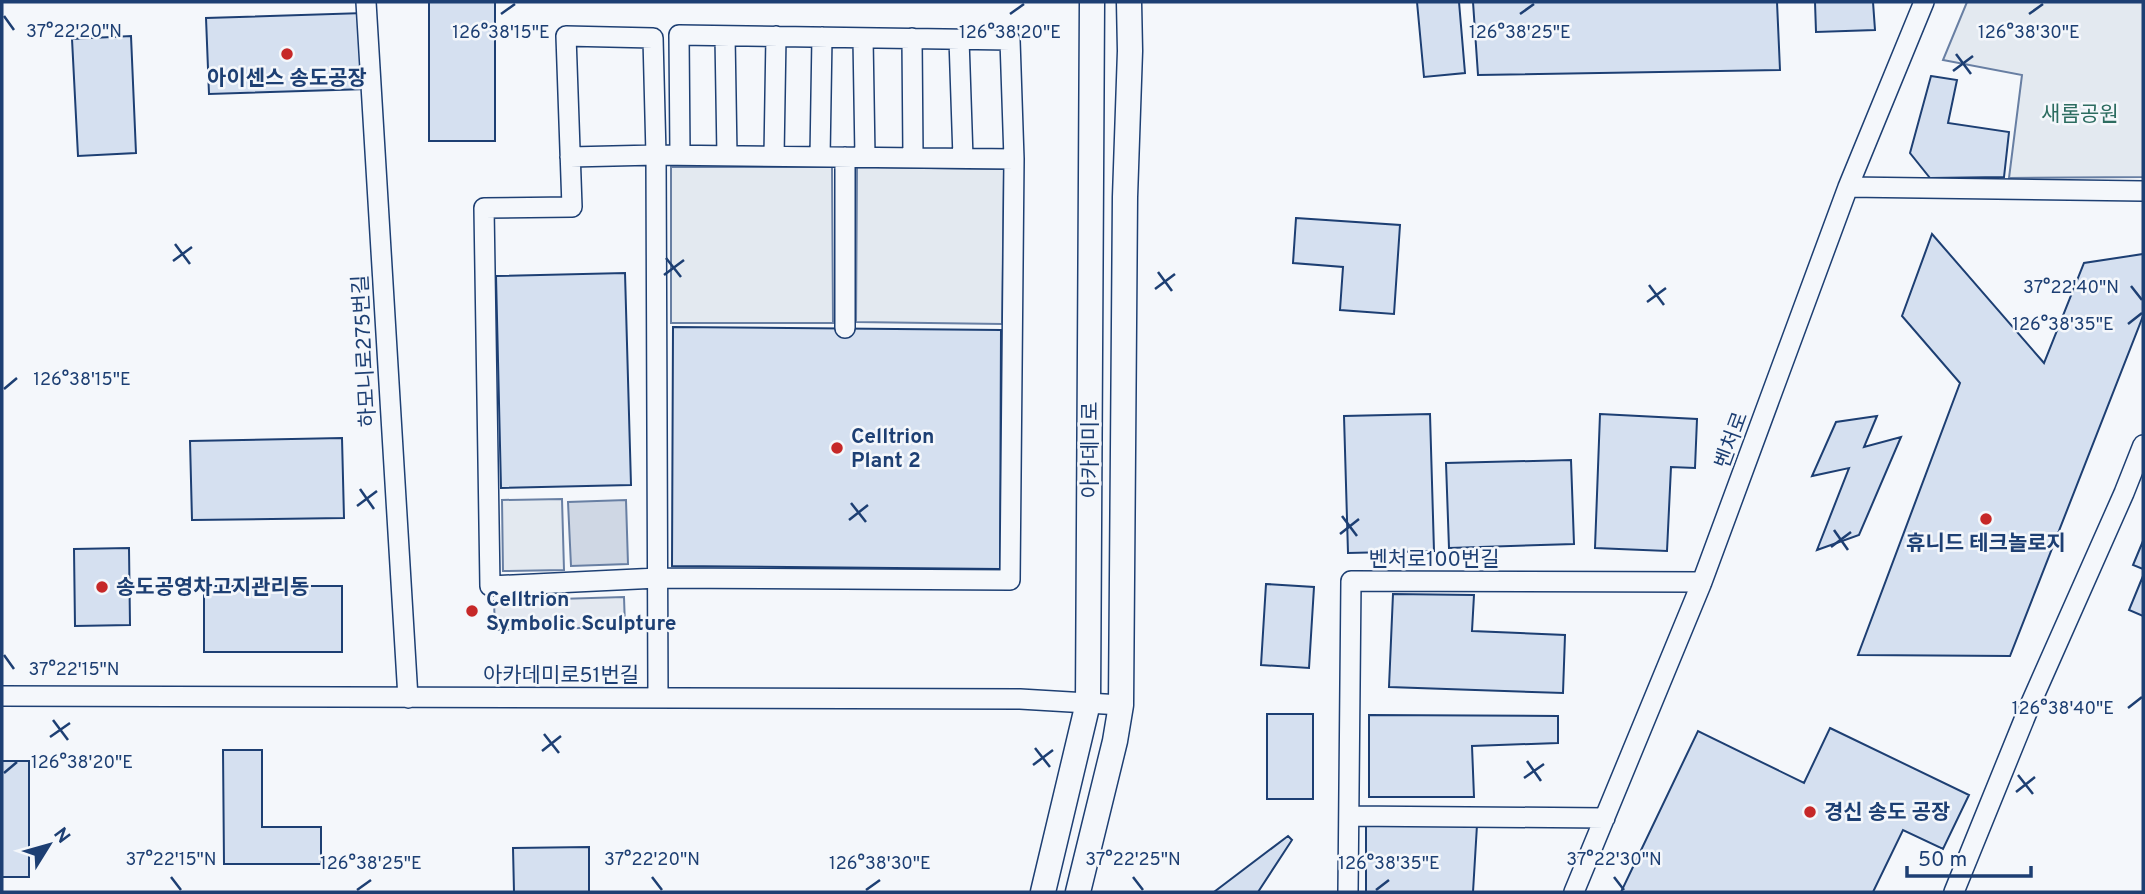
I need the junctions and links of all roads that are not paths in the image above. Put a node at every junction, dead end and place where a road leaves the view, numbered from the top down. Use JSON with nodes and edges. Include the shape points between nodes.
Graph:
{"nodes":[{"id":1,"x":366,"y":2,"type":"edge"},
{"id":2,"x":1092,"y":2,"type":"edge"},
{"id":3,"x":1129,"y":2,"type":"edge"},
{"id":4,"x":1924,"y":2,"type":"edge"},
{"id":5,"x":725,"y":36,"type":"junction"},
{"id":6,"x":776,"y":36,"type":"junction"},
{"id":7,"x":822,"y":37,"type":"junction"},
{"id":8,"x":863,"y":38,"type":"junction"},
{"id":9,"x":912,"y":38,"type":"junction"},
{"id":10,"x":959,"y":39,"type":"junction"},
{"id":11,"x":656,"y":155,"type":"junction"},
{"id":12,"x":680,"y":155,"type":"junction"},
{"id":13,"x":727,"y":156,"type":"junction"},
{"id":14,"x":774,"y":156,"type":"junction"},
{"id":15,"x":570,"y":157,"type":"junction"},
{"id":16,"x":820,"y":157,"type":"junction"},
{"id":17,"x":845,"y":157,"type":"junction"},
{"id":18,"x":865,"y":157,"type":"junction"},
{"id":19,"x":913,"y":158,"type":"junction"},
{"id":20,"x":963,"y":158,"type":"junction"},
{"id":21,"x":1014,"y":159,"type":"junction"},
{"id":22,"x":1848,"y":187,"type":"junction"},
{"id":23,"x":2143,"y":191,"type":"edge"},
{"id":24,"x":845,"y":328,"type":"dead end"},
{"id":25,"x":2143,"y":445,"type":"edge"},
{"id":26,"x":2134,"y":493,"type":"edge"},
{"id":27,"x":658,"y":578,"type":"junction"},
{"id":28,"x":1702,"y":582,"type":"junction"},
{"id":29,"x":2,"y":695,"type":"edge"},
{"id":30,"x":408,"y":698,"type":"junction"},
{"id":31,"x":658,"y":698,"type":"junction"},
{"id":32,"x":1088,"y":703,"type":"junction"},
{"id":33,"x":1121,"y":705,"type":"junction"},
{"id":34,"x":1349,"y":817,"type":"junction"},
{"id":35,"x":1605,"y":818,"type":"junction"},
{"id":36,"x":1043,"y":892,"type":"edge"},
{"id":37,"x":1078,"y":892,"type":"edge"},
{"id":38,"x":1348,"y":892,"type":"edge"},
{"id":39,"x":1574,"y":892,"type":"edge"},
{"id":40,"x":1954,"y":892,"type":"edge"}],
"edges":[{"from":1,"to":30,"type":"street","name":"하모니로275번길"},
{"from":2,"to":32,"type":"main road","name":"아카데미로"},
{"from":3,"to":33,"type":"main road","name":"아카데미로"},
{"from":4,"to":22,"type":"street","name":"벤처로"},
{"from":5,"to":6,"type":"street"},
{"from":5,"to":12,"type":"street","via":[[679,35]]},
{"from":5,"to":13,"type":"street"},
{"from":6,"to":7,"type":"street"},
{"from":6,"to":14,"type":"street"},
{"from":7,"to":8,"type":"street"},
{"from":7,"to":16,"type":"street"},
{"from":8,"to":9,"type":"street"},
{"from":8,"to":18,"type":"street"},
{"from":9,"to":10,"type":"street"},
{"from":9,"to":19,"type":"street"},
{"from":10,"to":20,"type":"street"},
{"from":10,"to":21,"type":"street","via":[[1010,40]]},
{"from":11,"to":12,"type":"street"},
{"from":11,"to":15,"type":"street"},
{"from":11,"to":15,"type":"street","via":[[653,38],[566,36]]},
{"from":11,"to":27,"type":"street"},
{"from":12,"to":13,"type":"street"},
{"from":13,"to":14,"type":"street"},
{"from":14,"to":16,"type":"street"},
{"from":15,"to":27,"type":"street","via":[[572,207],[484,208],[490,586]]},
{"from":16,"to":17,"type":"street"},
{"from":17,"to":18,"type":"street"},
{"from":17,"to":24,"type":"street"},
{"from":18,"to":19,"type":"street"},
{"from":19,"to":20,"type":"street"},
{"from":20,"to":21,"type":"street"},
{"from":21,"to":27,"type":"street","via":[[1010,580]]},
{"from":22,"to":23,"type":"street"},
{"from":22,"to":28,"type":"street","name":"벤처로"},
{"from":25,"to":26,"type":"street"},
{"from":26,"to":40,"type":"street","via":[[2030,705]]},
{"from":27,"to":31,"type":"street"},
{"from":28,"to":34,"type":"street","name":"벤처로100번길","via":[[1351,582]]},
{"from":28,"to":35,"type":"street","name":"벤처로"},
{"from":29,"to":30,"type":"street","name":"아카데미로51번길"},
{"from":30,"to":31,"type":"street","name":"아카데미로51번길"},
{"from":31,"to":32,"type":"street","name":"아카데미로51번길"},
{"from":32,"to":33,"type":"street","name":"아카데미로51번길"},
{"from":32,"to":36,"type":"main road","name":"아카데미로"},
{"from":33,"to":37,"type":"main road","name":"아카데미로"},
{"from":34,"to":35,"type":"street"},
{"from":34,"to":38,"type":"street","name":"벤처로100번길"},
{"from":35,"to":39,"type":"street","name":"벤처로"}]}
